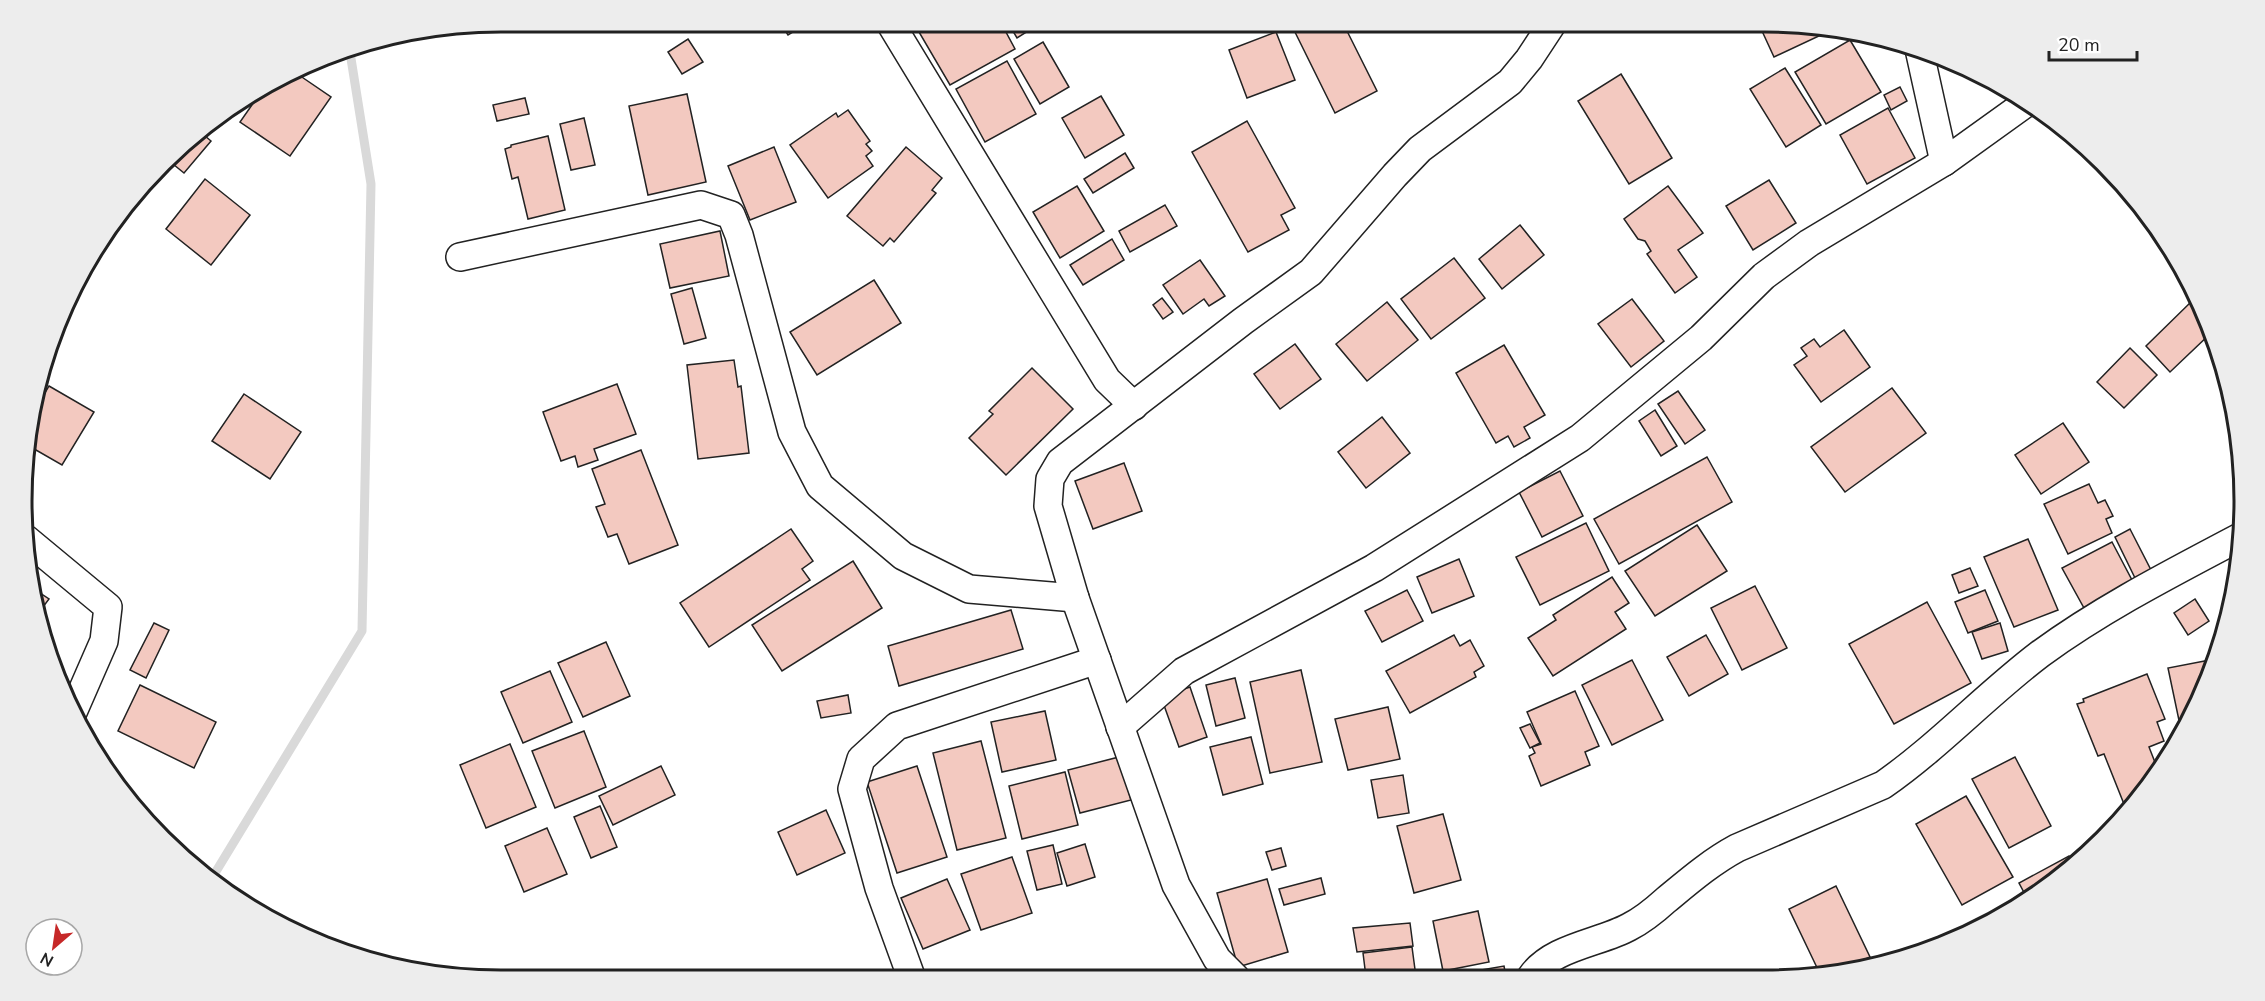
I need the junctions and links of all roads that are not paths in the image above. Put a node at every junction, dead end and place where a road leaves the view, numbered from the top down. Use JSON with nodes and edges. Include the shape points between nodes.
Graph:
{"nodes":[{"id":1,"x":896,"y":32,"type":"edge"},
{"id":2,"x":1547,"y":32,"type":"edge"},
{"id":3,"x":1921,"y":58,"type":"edge"},
{"id":4,"x":2020,"y":108,"type":"edge"},
{"id":5,"x":1944,"y":162,"type":"junction"},
{"id":6,"x":460,"y":257,"type":"dead end"},
{"id":7,"x":1134,"y":406,"type":"junction"},
{"id":8,"x":2231,"y":542,"type":"edge"},
{"id":9,"x":34,"y":546,"type":"edge"},
{"id":10,"x":1075,"y":598,"type":"junction"},
{"id":11,"x":1097,"y":660,"type":"junction"},
{"id":12,"x":77,"y":702,"type":"edge"},
{"id":13,"x":1120,"y":727,"type":"junction"},
{"id":14,"x":909,"y":970,"type":"edge"},
{"id":15,"x":1228,"y":970,"type":"edge"},
{"id":16,"x":1538,"y":970,"type":"edge"}],
"edges":[{"from":1,"to":7,"type":"street","via":[[1107,380]]},
{"from":2,"to":7,"type":"street","via":[[1510,82],[1420,149],[1311,272]]},
{"from":3,"to":5,"type":"street"},
{"from":4,"to":5,"type":"street"},
{"from":5,"to":13,"type":"street","via":[[1809,243],[1764,276],[1701,338],[1580,438],[1374,568],[1184,671]]},
{"from":6,"to":10,"type":"street","via":[[701,205],[731,214],[792,432],[820,486],[903,556],[969,588]]},
{"from":7,"to":10,"type":"street","via":[[1060,462],[1050,479],[1048,506]]},
{"from":8,"to":16,"type":"street","via":[[2139,590],[2043,652],[1883,785],[1737,848],[1628,928],[1561,953]]},
{"from":9,"to":12,"type":"street","via":[[108,607],[104,642]]},
{"from":10,"to":11,"type":"street"},
{"from":11,"to":13,"type":"street"},
{"from":11,"to":14,"type":"street","via":[[897,726],[861,759],[852,789],[879,888]]},
{"from":13,"to":15,"type":"street","via":[[1176,885],[1216,958]]}]}
